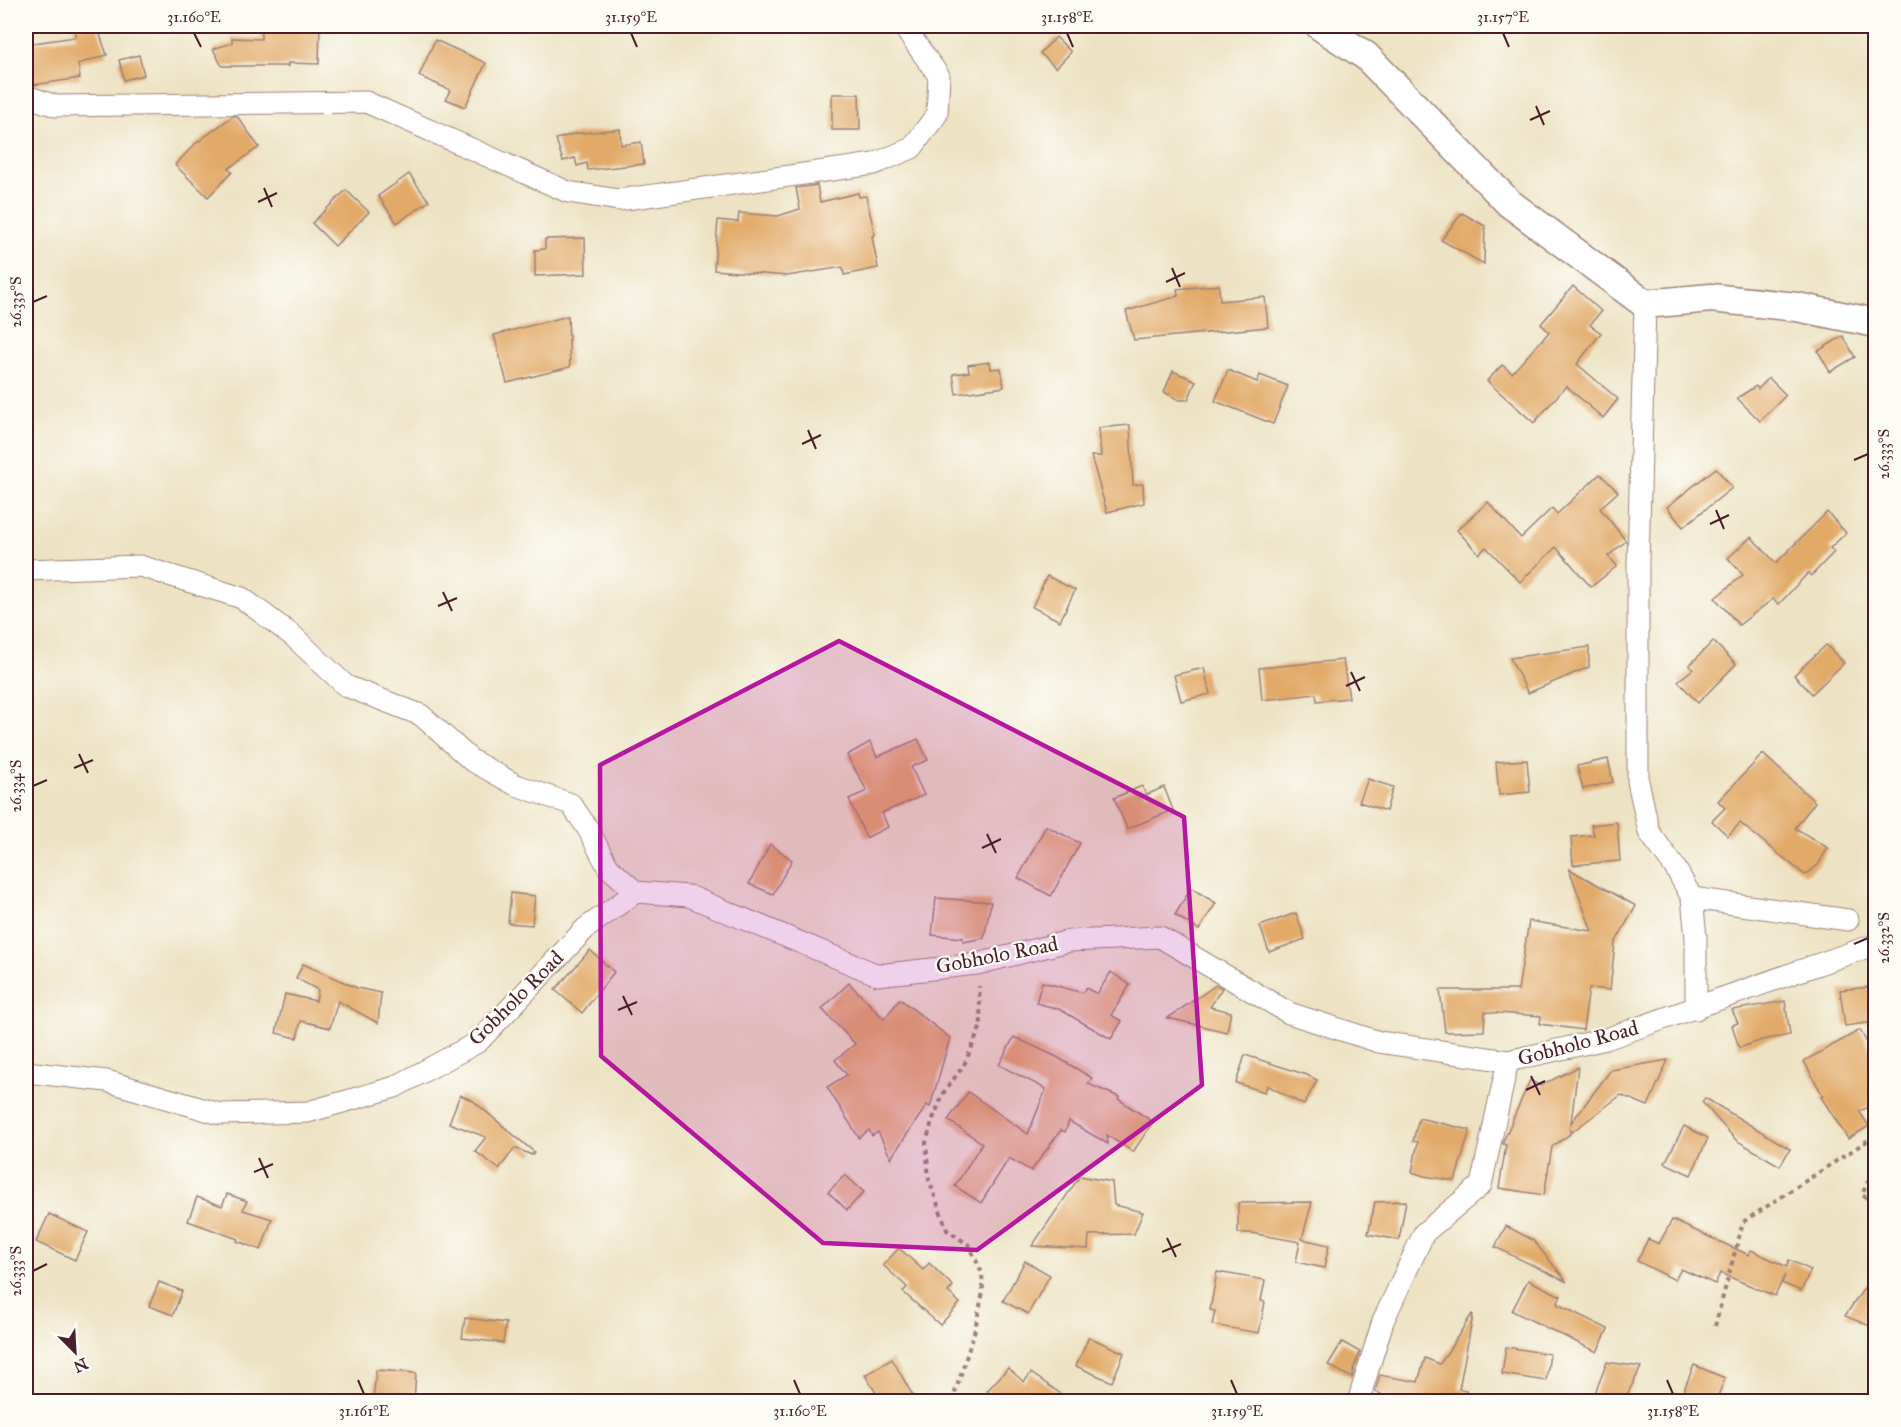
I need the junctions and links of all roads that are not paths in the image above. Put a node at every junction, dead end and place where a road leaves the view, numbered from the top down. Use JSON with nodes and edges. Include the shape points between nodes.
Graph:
{"nodes":[{"id":1,"x":903,"y":26,"type":"edge"},
{"id":2,"x":1320,"y":26,"type":"edge"},
{"id":3,"x":26,"y":96,"type":"edge"},
{"id":4,"x":1645,"y":304,"type":"junction"},
{"id":5,"x":1875,"y":323,"type":"edge"},
{"id":6,"x":26,"y":570,"type":"edge"},
{"id":7,"x":636,"y":892,"type":"junction"},
{"id":8,"x":1692,"y":898,"type":"junction"},
{"id":9,"x":1848,"y":920,"type":"dead end"},
{"id":10,"x":1875,"y":944,"type":"edge"},
{"id":11,"x":1696,"y":1009,"type":"junction"},
{"id":12,"x":1508,"y":1061,"type":"junction"},
{"id":13,"x":26,"y":1072,"type":"edge"},
{"id":14,"x":1358,"y":1401,"type":"edge"}],
"edges":[{"from":1,"to":3,"type":"street","via":[[939,76],[937,114],[912,148],[874,164],[619,200],[568,192],[366,102],[56,106]]},
{"from":2,"to":4,"type":"street","via":[[1366,56],[1509,203]]},
{"from":4,"to":5,"type":"street","via":[[1711,298],[1797,307]]},
{"from":4,"to":8,"type":"street","via":[[1638,563],[1638,781],[1649,832]]},
{"from":6,"to":7,"type":"street","via":[[141,566],[242,598],[293,636],[346,686],[420,715],[471,760],[516,785],[571,804],[608,867]]},
{"from":7,"to":12,"type":"street","name":"Gobholo Road","via":[[689,896],[878,975],[977,964],[1069,941],[1160,937],[1289,1013],[1378,1042]]},
{"from":7,"to":13,"type":"street","name":"Gobholo Road","via":[[586,928],[478,1042],[395,1088],[308,1112],[220,1114],[107,1081]]},
{"from":8,"to":9,"type":"street"},
{"from":8,"to":11,"type":"street"},
{"from":10,"to":11,"type":"street","name":"Gobholo Road"},
{"from":11,"to":12,"type":"street","name":"Gobholo Road","via":[[1606,1039]]},
{"from":12,"to":14,"type":"street","via":[[1481,1185],[1424,1233],[1383,1321]]}]}
